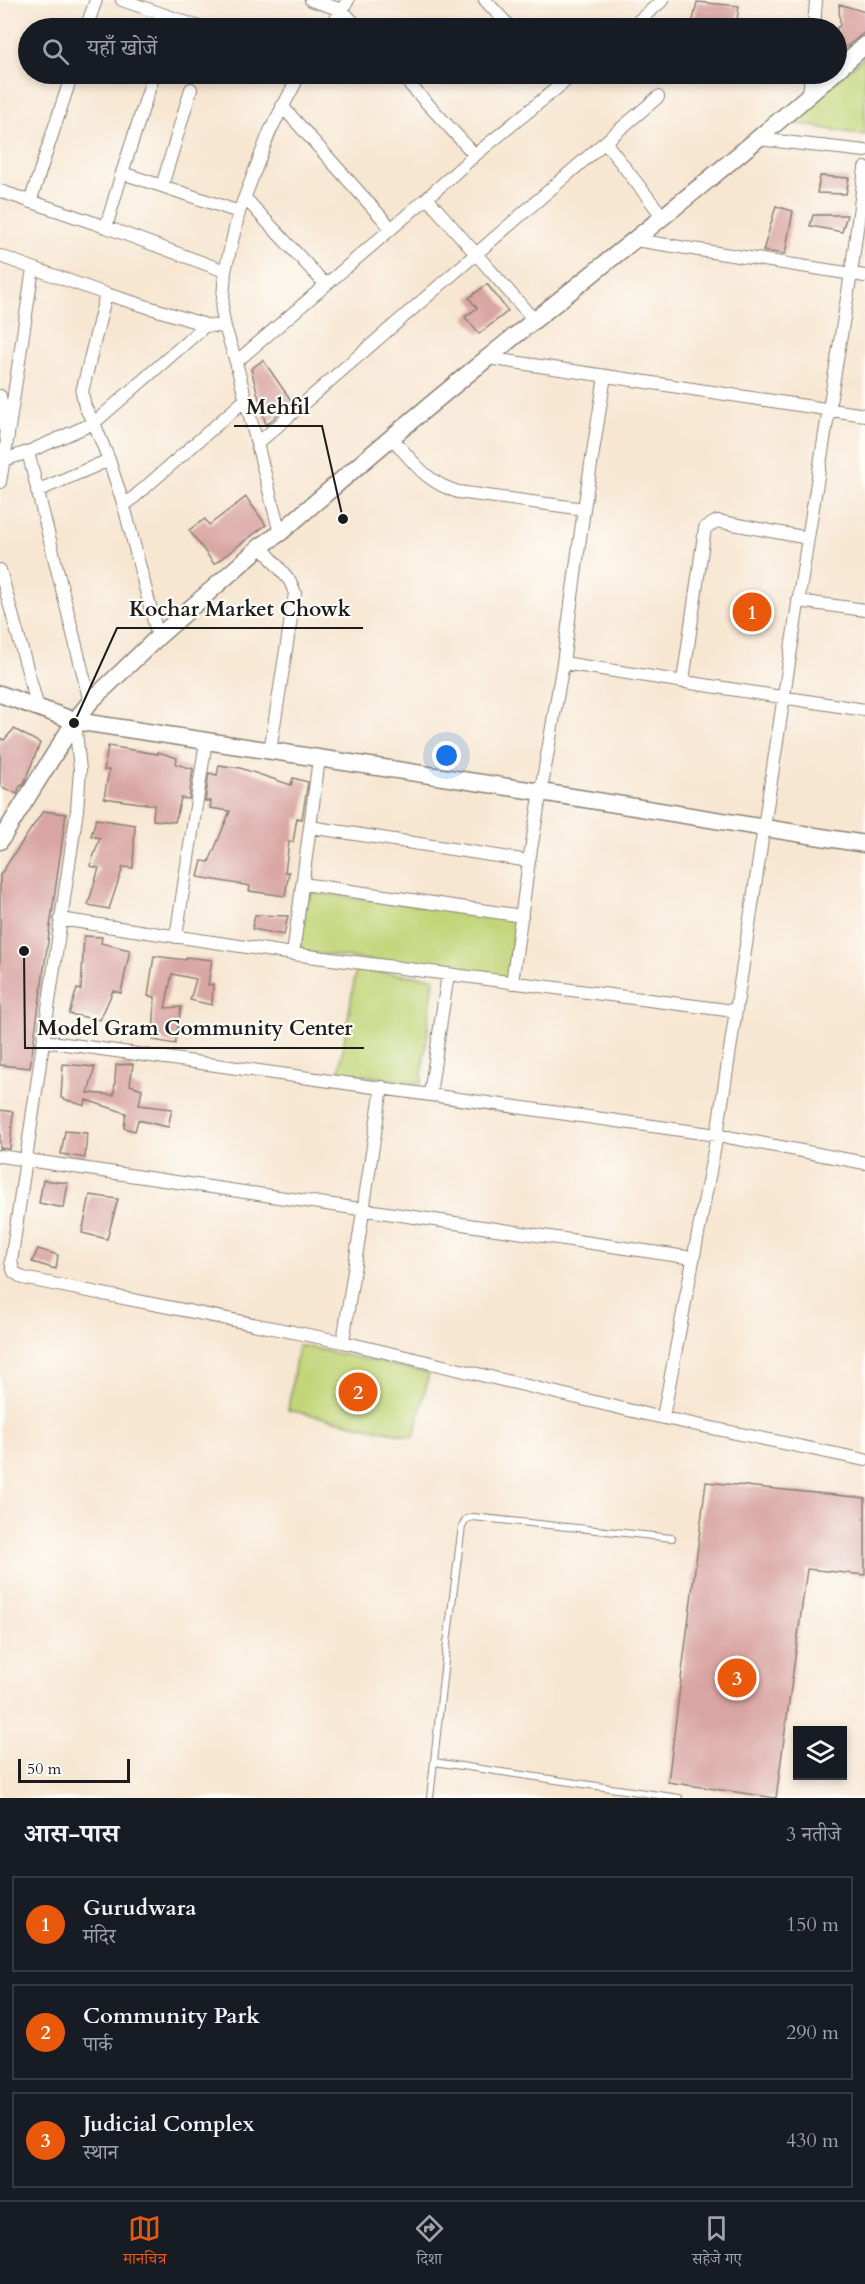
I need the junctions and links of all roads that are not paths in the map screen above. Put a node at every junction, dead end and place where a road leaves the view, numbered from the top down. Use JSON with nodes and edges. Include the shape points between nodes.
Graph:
{"nodes":[{"id":1,"x":96,"y":0,"type":"edge"},
{"id":2,"x":122,"y":0,"type":"edge"},
{"id":3,"x":311,"y":0,"type":"edge"},
{"id":4,"x":485,"y":0,"type":"edge"},
{"id":5,"x":663,"y":0,"type":"edge"},
{"id":6,"x":816,"y":0,"type":"edge"},
{"id":7,"x":345,"y":5,"type":"edge"},
{"id":8,"x":90,"y":18,"type":"edge"},
{"id":9,"x":173,"y":18,"type":"edge"},
{"id":10,"x":337,"y":18,"type":"edge"},
{"id":11,"x":353,"y":18,"type":"edge"},
{"id":12,"x":502,"y":18,"type":"edge"},
{"id":13,"x":642,"y":18,"type":"edge"},
{"id":14,"x":815,"y":18,"type":"edge"},
{"id":15,"x":865,"y":45,"type":"edge"},
{"id":16,"x":847,"y":61,"type":"edge"},
{"id":17,"x":69,"y":84,"type":"edge"},
{"id":18,"x":151,"y":84,"type":"edge"},
{"id":19,"x":294,"y":84,"type":"edge"},
{"id":20,"x":409,"y":84,"type":"edge"},
{"id":21,"x":561,"y":84,"type":"edge"},
{"id":22,"x":810,"y":84,"type":"edge"},
{"id":23,"x":822,"y":84,"type":"edge"},
{"id":24,"x":191,"y":89,"type":"dead end"},
{"id":25,"x":809,"y":95,"type":"junction"},
{"id":26,"x":658,"y":97,"type":"dead end"},
{"id":27,"x":282,"y":106,"type":"junction"},
{"id":28,"x":758,"y":139,"type":"junction"},
{"id":29,"x":605,"y":142,"type":"junction"},
{"id":30,"x":865,"y":151,"type":"edge"},
{"id":31,"x":475,"y":155,"type":"junction"},
{"id":32,"x":865,"y":168,"type":"edge"},
{"id":33,"x":122,"y":173,"type":"junction"},
{"id":34,"x":162,"y":186,"type":"junction"},
{"id":35,"x":0,"y":191,"type":"edge"},
{"id":36,"x":245,"y":198,"type":"junction"},
{"id":37,"x":427,"y":198,"type":"junction"},
{"id":38,"x":30,"y":202,"type":"junction"},
{"id":39,"x":239,"y":212,"type":"junction"},
{"id":40,"x":663,"y":217,"type":"junction"},
{"id":41,"x":106,"y":227,"type":"junction"},
{"id":42,"x":392,"y":228,"type":"junction"},
{"id":43,"x":635,"y":240,"type":"junction"},
{"id":44,"x":476,"y":254,"type":"junction"},
{"id":45,"x":0,"y":256,"type":"edge"},
{"id":46,"x":33,"y":268,"type":"junction"},
{"id":47,"x":225,"y":271,"type":"junction"},
{"id":48,"x":851,"y":274,"type":"junction"},
{"id":49,"x":865,"y":276,"type":"edge"},
{"id":50,"x":325,"y":284,"type":"junction"},
{"id":51,"x":106,"y":294,"type":"junction"},
{"id":52,"x":534,"y":320,"type":"junction"},
{"id":53,"x":206,"y":325,"type":"junction"},
{"id":54,"x":225,"y":327,"type":"junction"},
{"id":55,"x":487,"y":358,"type":"junction"},
{"id":56,"x":236,"y":362,"type":"junction"},
{"id":57,"x":605,"y":376,"type":"junction"},
{"id":58,"x":0,"y":396,"type":"edge"},
{"id":59,"x":246,"y":399,"type":"junction"},
{"id":60,"x":830,"y":409,"type":"junction"},
{"id":61,"x":865,"y":416,"type":"edge"},
{"id":62,"x":94,"y":423,"type":"junction"},
{"id":63,"x":391,"y":437,"type":"junction"},
{"id":64,"x":6,"y":441,"type":"junction"},
{"id":65,"x":258,"y":443,"type":"junction"},
{"id":66,"x":28,"y":452,"type":"junction"},
{"id":67,"x":4,"y":460,"type":"junction"},
{"id":68,"x":109,"y":460,"type":"junction"},
{"id":69,"x":0,"y":482,"type":"edge"},
{"id":70,"x":37,"y":491,"type":"junction"},
{"id":71,"x":124,"y":506,"type":"junction"},
{"id":72,"x":584,"y":509,"type":"junction"},
{"id":73,"x":280,"y":533,"type":"junction"},
{"id":74,"x":807,"y":538,"type":"junction"},
{"id":75,"x":261,"y":546,"type":"junction"},
{"id":76,"x":0,"y":570,"type":"edge"},
{"id":77,"x":798,"y":601,"type":"junction"},
{"id":78,"x":865,"y":610,"type":"edge"},
{"id":79,"x":158,"y":637,"type":"junction"},
{"id":80,"x":563,"y":663,"type":"junction"},
{"id":81,"x":684,"y":681,"type":"junction"},
{"id":82,"x":0,"y":694,"type":"edge"},
{"id":83,"x":783,"y":698,"type":"junction"},
{"id":84,"x":90,"y":702,"type":"junction"},
{"id":85,"x":38,"y":708,"type":"junction"},
{"id":86,"x":865,"y":710,"type":"edge"},
{"id":87,"x":75,"y":721,"type":"junction"},
{"id":88,"x":206,"y":741,"type":"junction"},
{"id":89,"x":270,"y":751,"type":"junction"},
{"id":90,"x":319,"y":759,"type":"junction"},
{"id":91,"x":541,"y":792,"type":"junction"},
{"id":92,"x":5,"y":824,"type":"edge"},
{"id":93,"x":310,"y":827,"type":"junction"},
{"id":94,"x":764,"y":828,"type":"junction"},
{"id":95,"x":0,"y":841,"type":"edge"},
{"id":96,"x":865,"y":844,"type":"edge"},
{"id":97,"x":529,"y":861,"type":"junction"},
{"id":98,"x":303,"y":884,"type":"junction"},
{"id":99,"x":522,"y":916,"type":"junction"},
{"id":100,"x":60,"y":919,"type":"junction"},
{"id":101,"x":176,"y":937,"type":"junction"},
{"id":102,"x":293,"y":954,"type":"junction"},
{"id":103,"x":448,"y":974,"type":"junction"},
{"id":104,"x":512,"y":983,"type":"junction"},
{"id":105,"x":734,"y":1011,"type":"junction"},
{"id":106,"x":44,"y":1041,"type":"junction"},
{"id":107,"x":382,"y":1088,"type":"junction"},
{"id":108,"x":430,"y":1094,"type":"junction"},
{"id":109,"x":717,"y":1136,"type":"junction"},
{"id":110,"x":0,"y":1156,"type":"edge"},
{"id":111,"x":26,"y":1161,"type":"junction"},
{"id":112,"x":865,"y":1163,"type":"edge"},
{"id":113,"x":363,"y":1211,"type":"junction"},
{"id":114,"x":693,"y":1258,"type":"junction"},
{"id":115,"x":343,"y":1342,"type":"junction"},
{"id":116,"x":663,"y":1417,"type":"junction"},
{"id":117,"x":865,"y":1460,"type":"edge"},
{"id":118,"x":672,"y":1538,"type":"dead end"},
{"id":119,"x":434,"y":1762,"type":"junction"},
{"id":120,"x":430,"y":1798,"type":"edge"},
{"id":121,"x":679,"y":1798,"type":"edge"}],
"edges":[{"from":1,"to":8,"type":"street"},
{"from":2,"to":9,"type":"street"},
{"from":3,"to":7,"type":"street"},
{"from":4,"to":12,"type":"street"},
{"from":5,"to":13,"type":"street"},
{"from":6,"to":14,"type":"street"},
{"from":7,"to":10,"type":"street"},
{"from":7,"to":11,"type":"street"},
{"from":15,"to":16,"type":"street"},
{"from":17,"to":38,"type":"street"},
{"from":18,"to":33,"type":"street"},
{"from":19,"to":27,"type":"street"},
{"from":20,"to":31,"type":"street"},
{"from":21,"to":31,"type":"street"},
{"from":22,"to":25,"type":"street"},
{"from":23,"to":25,"type":"street"},
{"from":24,"to":34,"type":"street"},
{"from":25,"to":28,"type":"street"},
{"from":26,"to":29,"type":"street"},
{"from":27,"to":36,"type":"street"},
{"from":27,"to":42,"type":"street"},
{"from":28,"to":30,"type":"street"},
{"from":28,"to":40,"type":"street"},
{"from":29,"to":40,"type":"street"},
{"from":29,"to":44,"type":"street"},
{"from":31,"to":37,"type":"street"},
{"from":32,"to":48,"type":"street"},
{"from":33,"to":34,"type":"street"},
{"from":33,"to":41,"type":"street"},
{"from":34,"to":39,"type":"street"},
{"from":35,"to":38,"type":"street"},
{"from":36,"to":39,"type":"street"},
{"from":36,"to":50,"type":"street"},
{"from":37,"to":42,"type":"street"},
{"from":37,"to":44,"type":"street"},
{"from":38,"to":41,"type":"street"},
{"from":39,"to":47,"type":"street"},
{"from":40,"to":43,"type":"street"},
{"from":41,"to":47,"type":"street"},
{"from":42,"to":50,"type":"street"},
{"from":43,"to":48,"type":"street"},
{"from":43,"to":52,"type":"street"},
{"from":44,"to":52,"type":"street"},
{"from":44,"to":65,"type":"street"},
{"from":45,"to":46,"type":"street"},
{"from":46,"to":51,"type":"street"},
{"from":46,"to":64,"type":"street"},
{"from":47,"to":54,"type":"street"},
{"from":48,"to":49,"type":"street"},
{"from":48,"to":60,"type":"street"},
{"from":50,"to":56,"type":"street"},
{"from":51,"to":53,"type":"street"},
{"from":51,"to":62,"type":"street","via":[[82,392]]},
{"from":52,"to":55,"type":"street"},
{"from":53,"to":54,"type":"street"},
{"from":53,"to":62,"type":"street"},
{"from":54,"to":56,"type":"street"},
{"from":55,"to":57,"type":"street"},
{"from":55,"to":63,"type":"street"},
{"from":56,"to":59,"type":"street"},
{"from":57,"to":60,"type":"street"},
{"from":57,"to":72,"type":"street"},
{"from":58,"to":64,"type":"street"},
{"from":59,"to":65,"type":"street"},
{"from":59,"to":71,"type":"street"},
{"from":60,"to":61,"type":"street"},
{"from":60,"to":74,"type":"street"},
{"from":62,"to":66,"type":"street"},
{"from":62,"to":68,"type":"street"},
{"from":63,"to":72,"type":"street","via":[[432,482],[442,487]]},
{"from":63,"to":73,"type":"street"},
{"from":64,"to":67,"type":"street"},
{"from":65,"to":73,"type":"street"},
{"from":66,"to":67,"type":"street"},
{"from":66,"to":70,"type":"street"},
{"from":67,"to":69,"type":"street"},
{"from":68,"to":70,"type":"street"},
{"from":68,"to":71,"type":"street"},
{"from":70,"to":84,"type":"street"},
{"from":71,"to":79,"type":"street"},
{"from":72,"to":80,"type":"street"},
{"from":73,"to":75,"type":"street"},
{"from":74,"to":77,"type":"street"},
{"from":74,"to":81,"type":"street","via":[[717,521],[705,528]]},
{"from":75,"to":79,"type":"street"},
{"from":75,"to":89,"type":"street","via":[[295,593]]},
{"from":76,"to":85,"type":"street"},
{"from":77,"to":78,"type":"street"},
{"from":77,"to":83,"type":"street"},
{"from":79,"to":84,"type":"street"},
{"from":80,"to":81,"type":"street"},
{"from":80,"to":91,"type":"street"},
{"from":81,"to":83,"type":"street"},
{"from":82,"to":85,"type":"street"},
{"from":83,"to":86,"type":"street"},
{"from":83,"to":94,"type":"street"},
{"from":84,"to":87,"type":"street"},
{"from":85,"to":87,"type":"street"},
{"from":87,"to":88,"type":"street"},
{"from":87,"to":92,"type":"street"},
{"from":87,"to":100,"type":"street","via":[[79,790]]},
{"from":88,"to":89,"type":"street"},
{"from":88,"to":101,"type":"street"},
{"from":89,"to":90,"type":"street"},
{"from":90,"to":91,"type":"street"},
{"from":90,"to":93,"type":"street"},
{"from":91,"to":94,"type":"street"},
{"from":91,"to":97,"type":"street"},
{"from":92,"to":95,"type":"street"},
{"from":93,"to":97,"type":"street"},
{"from":93,"to":98,"type":"street"},
{"from":94,"to":96,"type":"street"},
{"from":94,"to":105,"type":"street"},
{"from":97,"to":99,"type":"street"},
{"from":98,"to":99,"type":"street"},
{"from":98,"to":102,"type":"street"},
{"from":99,"to":104,"type":"street"},
{"from":100,"to":101,"type":"street"},
{"from":100,"to":106,"type":"street"},
{"from":101,"to":102,"type":"street"},
{"from":102,"to":103,"type":"street"},
{"from":103,"to":104,"type":"street"},
{"from":103,"to":108,"type":"street"},
{"from":104,"to":105,"type":"street"},
{"from":105,"to":109,"type":"street"},
{"from":106,"to":107,"type":"street"},
{"from":106,"to":111,"type":"street"},
{"from":107,"to":108,"type":"street"},
{"from":107,"to":113,"type":"street"},
{"from":108,"to":109,"type":"street"},
{"from":109,"to":112,"type":"street"},
{"from":109,"to":114,"type":"street"},
{"from":110,"to":111,"type":"street"},
{"from":111,"to":113,"type":"street"},
{"from":111,"to":115,"type":"street","via":[[11,1262],[14,1272],[23,1278]]},
{"from":113,"to":114,"type":"street"},
{"from":113,"to":115,"type":"street"},
{"from":114,"to":116,"type":"street"},
{"from":115,"to":116,"type":"street"},
{"from":116,"to":117,"type":"street"},
{"from":118,"to":119,"type":"lane","via":[[466,1519],[462,1526]]},
{"from":119,"to":120,"type":"lane"},
{"from":119,"to":121,"type":"lane"}]}
